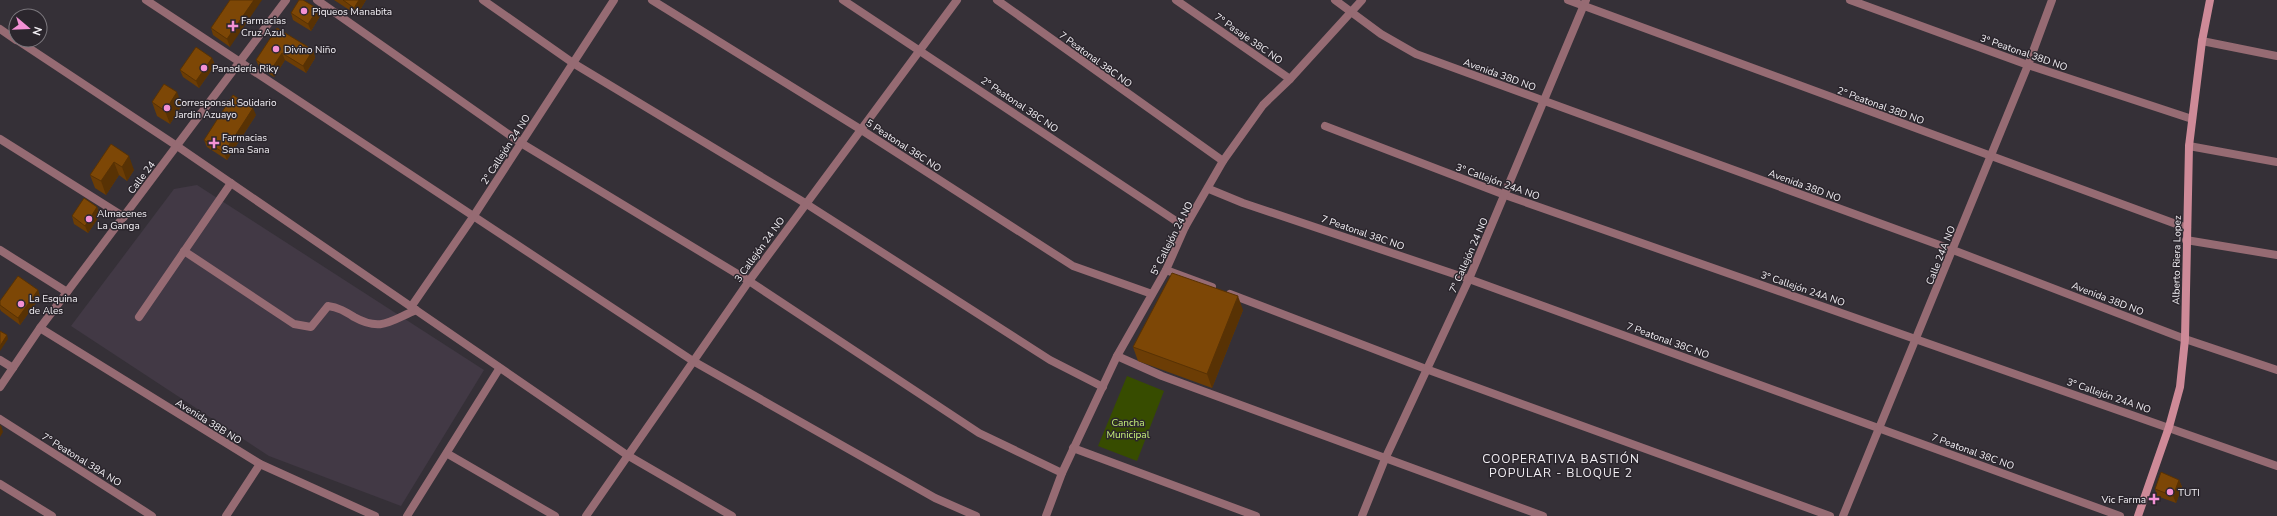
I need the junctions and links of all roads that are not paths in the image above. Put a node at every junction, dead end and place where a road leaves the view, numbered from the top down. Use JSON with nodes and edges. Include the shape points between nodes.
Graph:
{"nodes":[{"id":1,"x":146,"y":0,"type":"edge"},
{"id":2,"x":286,"y":0,"type":"edge"},
{"id":3,"x":317,"y":0,"type":"edge"},
{"id":4,"x":483,"y":0,"type":"edge"},
{"id":5,"x":614,"y":0,"type":"edge"},
{"id":6,"x":652,"y":0,"type":"edge"},
{"id":7,"x":843,"y":0,"type":"edge"},
{"id":8,"x":957,"y":0,"type":"edge"},
{"id":9,"x":997,"y":0,"type":"edge"},
{"id":10,"x":1176,"y":0,"type":"edge"},
{"id":11,"x":1335,"y":0,"type":"edge"},
{"id":12,"x":1362,"y":0,"type":"edge"},
{"id":13,"x":1568,"y":0,"type":"edge"},
{"id":14,"x":1850,"y":0,"type":"edge"},
{"id":15,"x":2052,"y":0,"type":"edge"},
{"id":16,"x":2210,"y":0,"type":"edge"},
{"id":17,"x":1585,"y":3,"type":"edge"},
{"id":18,"x":1351,"y":11,"type":"junction"},
{"id":19,"x":2202,"y":41,"type":"junction"},
{"id":20,"x":28,"y":48,"type":"edge"},
{"id":21,"x":921,"y":50,"type":"junction"},
{"id":22,"x":2277,"y":56,"type":"edge"},
{"id":23,"x":240,"y":62,"type":"junction"},
{"id":24,"x":573,"y":63,"type":"junction"},
{"id":25,"x":2028,"y":65,"type":"junction"},
{"id":26,"x":1290,"y":79,"type":"junction"},
{"id":27,"x":1543,"y":100,"type":"junction"},
{"id":28,"x":2192,"y":119,"type":"junction"},
{"id":29,"x":1325,"y":126,"type":"dead end"},
{"id":30,"x":860,"y":129,"type":"junction"},
{"id":31,"x":0,"y":139,"type":"edge"},
{"id":32,"x":521,"y":143,"type":"junction"},
{"id":33,"x":177,"y":146,"type":"junction"},
{"id":34,"x":2189,"y":146,"type":"junction"},
{"id":35,"x":1991,"y":156,"type":"junction"},
{"id":36,"x":1222,"y":161,"type":"junction"},
{"id":37,"x":2277,"y":162,"type":"edge"},
{"id":38,"x":231,"y":183,"type":"junction"},
{"id":39,"x":1208,"y":189,"type":"junction"},
{"id":40,"x":1505,"y":195,"type":"junction"},
{"id":41,"x":805,"y":203,"type":"junction"},
{"id":42,"x":124,"y":217,"type":"junction"},
{"id":43,"x":472,"y":217,"type":"junction"},
{"id":44,"x":1185,"y":226,"type":"junction"},
{"id":45,"x":2187,"y":228,"type":"junction"},
{"id":46,"x":2186,"y":240,"type":"junction"},
{"id":47,"x":0,"y":250,"type":"edge"},
{"id":48,"x":1953,"y":250,"type":"junction"},
{"id":49,"x":184,"y":251,"type":"junction"},
{"id":50,"x":2277,"y":255,"type":"edge"},
{"id":51,"x":1166,"y":270,"type":"junction"},
{"id":52,"x":1469,"y":279,"type":"junction"},
{"id":53,"x":749,"y":281,"type":"junction"},
{"id":54,"x":68,"y":292,"type":"junction"},
{"id":55,"x":1152,"y":294,"type":"junction"},
{"id":56,"x":413,"y":308,"type":"junction"},
{"id":57,"x":139,"y":317,"type":"dead end"},
{"id":58,"x":40,"y":328,"type":"junction"},
{"id":59,"x":1916,"y":338,"type":"junction"},
{"id":60,"x":2185,"y":338,"type":"junction"},
{"id":61,"x":1117,"y":356,"type":"junction"},
{"id":62,"x":0,"y":360,"type":"edge"},
{"id":63,"x":693,"y":361,"type":"junction"},
{"id":64,"x":13,"y":368,"type":"junction"},
{"id":65,"x":499,"y":369,"type":"junction"},
{"id":66,"x":1426,"y":369,"type":"junction"},
{"id":67,"x":2277,"y":370,"type":"edge"},
{"id":68,"x":0,"y":387,"type":"edge"},
{"id":69,"x":1103,"y":387,"type":"junction"},
{"id":70,"x":0,"y":419,"type":"edge"},
{"id":71,"x":1880,"y":427,"type":"junction"},
{"id":72,"x":2169,"y":427,"type":"junction"},
{"id":73,"x":1074,"y":448,"type":"junction"},
{"id":74,"x":448,"y":454,"type":"junction"},
{"id":75,"x":628,"y":455,"type":"junction"},
{"id":76,"x":1385,"y":458,"type":"junction"},
{"id":77,"x":260,"y":464,"type":"junction"},
{"id":78,"x":2277,"y":466,"type":"edge"},
{"id":79,"x":1062,"y":473,"type":"junction"},
{"id":80,"x":0,"y":484,"type":"edge"},
{"id":81,"x":52,"y":516,"type":"edge"},
{"id":82,"x":152,"y":516,"type":"edge"},
{"id":83,"x":226,"y":516,"type":"edge"},
{"id":84,"x":376,"y":516,"type":"edge"},
{"id":85,"x":407,"y":516,"type":"edge"},
{"id":86,"x":555,"y":516,"type":"edge"},
{"id":87,"x":586,"y":516,"type":"edge"},
{"id":88,"x":732,"y":516,"type":"edge"},
{"id":89,"x":976,"y":516,"type":"edge"},
{"id":90,"x":1046,"y":516,"type":"edge"},
{"id":91,"x":1256,"y":516,"type":"edge"},
{"id":92,"x":1362,"y":516,"type":"edge"},
{"id":93,"x":1543,"y":516,"type":"edge"},
{"id":94,"x":1830,"y":516,"type":"edge"},
{"id":95,"x":1843,"y":516,"type":"edge"},
{"id":96,"x":2120,"y":516,"type":"edge"},
{"id":97,"x":2138,"y":516,"type":"edge"}],
"edges":[{"from":1,"to":23,"type":"street"},
{"from":2,"to":23,"type":"street","name":"Calle 24"},
{"from":3,"to":32,"type":"street"},
{"from":4,"to":24,"type":"street"},
{"from":5,"to":24,"type":"street","name":"2° Callejón 24 NO"},
{"from":6,"to":30,"type":"street","name":"5 Peatonal 38C NO"},
{"from":7,"to":21,"type":"street","name":"2° Peatonal 38C NO"},
{"from":8,"to":21,"type":"street","name":"3 Callejón 24 NO"},
{"from":9,"to":36,"type":"street","name":"7 Peatonal 38C NO"},
{"from":10,"to":26,"type":"street","name":"7° Pasaje 38C NO"},
{"from":11,"to":18,"type":"street","name":"Avenida 38D NO"},
{"from":12,"to":18,"type":"street","name":"5° Callejón 24 NO"},
{"from":13,"to":17,"type":"street","name":"2° Peatonal 38D NO"},
{"from":14,"to":25,"type":"street","name":"3° Peatonal 38D NO"},
{"from":15,"to":25,"type":"street","name":"Calle 24A NO"},
{"from":16,"to":19,"type":"main road","name":"Alberto Riera Lopez"},
{"from":17,"to":27,"type":"street","name":"7° Callejón 24 NO"},
{"from":17,"to":35,"type":"street","name":"2° Peatonal 38D NO"},
{"from":18,"to":26,"type":"street","name":"5° Callejón 24 NO"},
{"from":18,"to":27,"type":"street","name":"Avenida 38D NO","via":[[1381,34],[1416,54]]},
{"from":19,"to":22,"type":"street"},
{"from":19,"to":28,"type":"main road","name":"Alberto Riera Lopez"},
{"from":20,"to":33,"type":"street"},
{"from":21,"to":30,"type":"street","name":"3 Callejón 24 NO"},
{"from":21,"to":44,"type":"street","name":"2° Peatonal 38C NO"},
{"from":23,"to":33,"type":"street","name":"Calle 24"},
{"from":23,"to":43,"type":"street"},
{"from":24,"to":32,"type":"street","name":"2° Callejón 24 NO"},
{"from":24,"to":41,"type":"street"},
{"from":25,"to":28,"type":"street","name":"3° Peatonal 38D NO"},
{"from":25,"to":35,"type":"street","name":"Calle 24A NO"},
{"from":26,"to":36,"type":"street","name":"5° Callejón 24 NO","via":[[1264,105]]},
{"from":27,"to":40,"type":"street","name":"7° Callejón 24 NO"},
{"from":27,"to":48,"type":"street","name":"Avenida 38D NO"},
{"from":28,"to":34,"type":"main road","name":"Alberto Riera Lopez"},
{"from":29,"to":40,"type":"street","name":"3° Callejón 24A NO"},
{"from":30,"to":41,"type":"street","name":"3 Callejón 24 NO"},
{"from":30,"to":55,"type":"street","name":"5 Peatonal 38C NO","via":[[1073,266]]},
{"from":31,"to":42,"type":"street"},
{"from":32,"to":43,"type":"street","name":"2° Callejón 24 NO"},
{"from":32,"to":53,"type":"street"},
{"from":33,"to":38,"type":"street"},
{"from":33,"to":42,"type":"street","name":"Calle 24"},
{"from":34,"to":37,"type":"street"},
{"from":34,"to":45,"type":"main road","name":"Alberto Riera Lopez"},
{"from":35,"to":45,"type":"street","name":"2° Peatonal 38D NO"},
{"from":35,"to":48,"type":"street","name":"Calle 24A NO"},
{"from":36,"to":39,"type":"street","name":"5° Callejón 24 NO"},
{"from":38,"to":49,"type":"street"},
{"from":38,"to":56,"type":"street"},
{"from":39,"to":44,"type":"street","name":"5° Callejón 24 NO"},
{"from":39,"to":52,"type":"street","name":"7 Peatonal 38C NO"},
{"from":40,"to":52,"type":"street","name":"7° Callejón 24 NO"},
{"from":40,"to":59,"type":"street","name":"3° Callejón 24A NO"},
{"from":41,"to":53,"type":"street","name":"3 Callejón 24 NO"},
{"from":41,"to":69,"type":"street","via":[[1050,360]]},
{"from":42,"to":54,"type":"street","name":"Calle 24"},
{"from":43,"to":56,"type":"street","name":"2° Callejón 24 NO"},
{"from":43,"to":63,"type":"street"},
{"from":44,"to":51,"type":"street","name":"5° Callejón 24 NO"},
{"from":45,"to":46,"type":"main road","name":"Alberto Riera Lopez"},
{"from":46,"to":50,"type":"street"},
{"from":46,"to":60,"type":"main road","name":"Alberto Riera Lopez"},
{"from":47,"to":54,"type":"street"},
{"from":48,"to":59,"type":"street","name":"Calle 24A NO"},
{"from":48,"to":60,"type":"street","name":"Avenida 38D NO"},
{"from":49,"to":56,"type":"street","via":[[294,324],[304,327],[311,327],[328,306],[336,307],[363,322],[377,326]]},
{"from":49,"to":57,"type":"street"},
{"from":51,"to":55,"type":"street","name":"5° Callejón 24 NO"},
{"from":51,"to":66,"type":"street"},
{"from":52,"to":66,"type":"street","name":"7° Callejón 24 NO"},
{"from":52,"to":71,"type":"street","name":"7 Peatonal 38C NO"},
{"from":53,"to":63,"type":"street","name":"3 Callejón 24 NO"},
{"from":53,"to":79,"type":"street","via":[[979,433]]},
{"from":54,"to":58,"type":"street","name":"Calle 24"},
{"from":55,"to":61,"type":"street","name":"5° Callejón 24 NO"},
{"from":56,"to":65,"type":"street"},
{"from":58,"to":64,"type":"street","name":"Calle 24"},
{"from":58,"to":77,"type":"street","name":"Avenida 38B NO"},
{"from":59,"to":71,"type":"street","name":"Calle 24A NO"},
{"from":59,"to":72,"type":"street","name":"3° Callejón 24A NO"},
{"from":60,"to":67,"type":"street","name":"Avenida 38D NO"},
{"from":60,"to":72,"type":"main road","name":"Alberto Riera Lopez","via":[[2180,387]]},
{"from":61,"to":69,"type":"street","name":"5° Callejón 24 NO"},
{"from":61,"to":76,"type":"street","via":[[1162,376]]},
{"from":62,"to":64,"type":"street"},
{"from":63,"to":75,"type":"street","name":"3 Callejón 24 NO"},
{"from":63,"to":89,"type":"street","via":[[935,498]]},
{"from":64,"to":68,"type":"street","name":"Calle 24"},
{"from":65,"to":74,"type":"street"},
{"from":65,"to":75,"type":"street"},
{"from":66,"to":76,"type":"street","name":"7° Callejón 24 NO"},
{"from":66,"to":94,"type":"street"},
{"from":69,"to":73,"type":"street","name":"5° Callejón 24 NO"},
{"from":70,"to":82,"type":"street","name":"7° Peatonal 38A NO"},
{"from":71,"to":95,"type":"street","name":"Calle 24A NO"},
{"from":71,"to":96,"type":"street","name":"7 Peatonal 38C NO"},
{"from":72,"to":78,"type":"street","name":"3° Callejón 24A NO"},
{"from":72,"to":97,"type":"main road","name":"Alberto Riera Lopez"},
{"from":73,"to":79,"type":"street","name":"5° Callejón 24 NO"},
{"from":73,"to":91,"type":"street"},
{"from":74,"to":85,"type":"street"},
{"from":74,"to":86,"type":"street"},
{"from":75,"to":87,"type":"street","name":"3 Callejón 24 NO"},
{"from":75,"to":88,"type":"street"},
{"from":76,"to":92,"type":"street","name":"7° Callejón 24 NO"},
{"from":76,"to":93,"type":"street"},
{"from":77,"to":83,"type":"street"},
{"from":77,"to":84,"type":"street","name":"Avenida 38B NO"},
{"from":79,"to":90,"type":"street","name":"5° Callejón 24 NO"},
{"from":80,"to":81,"type":"street"}]}
